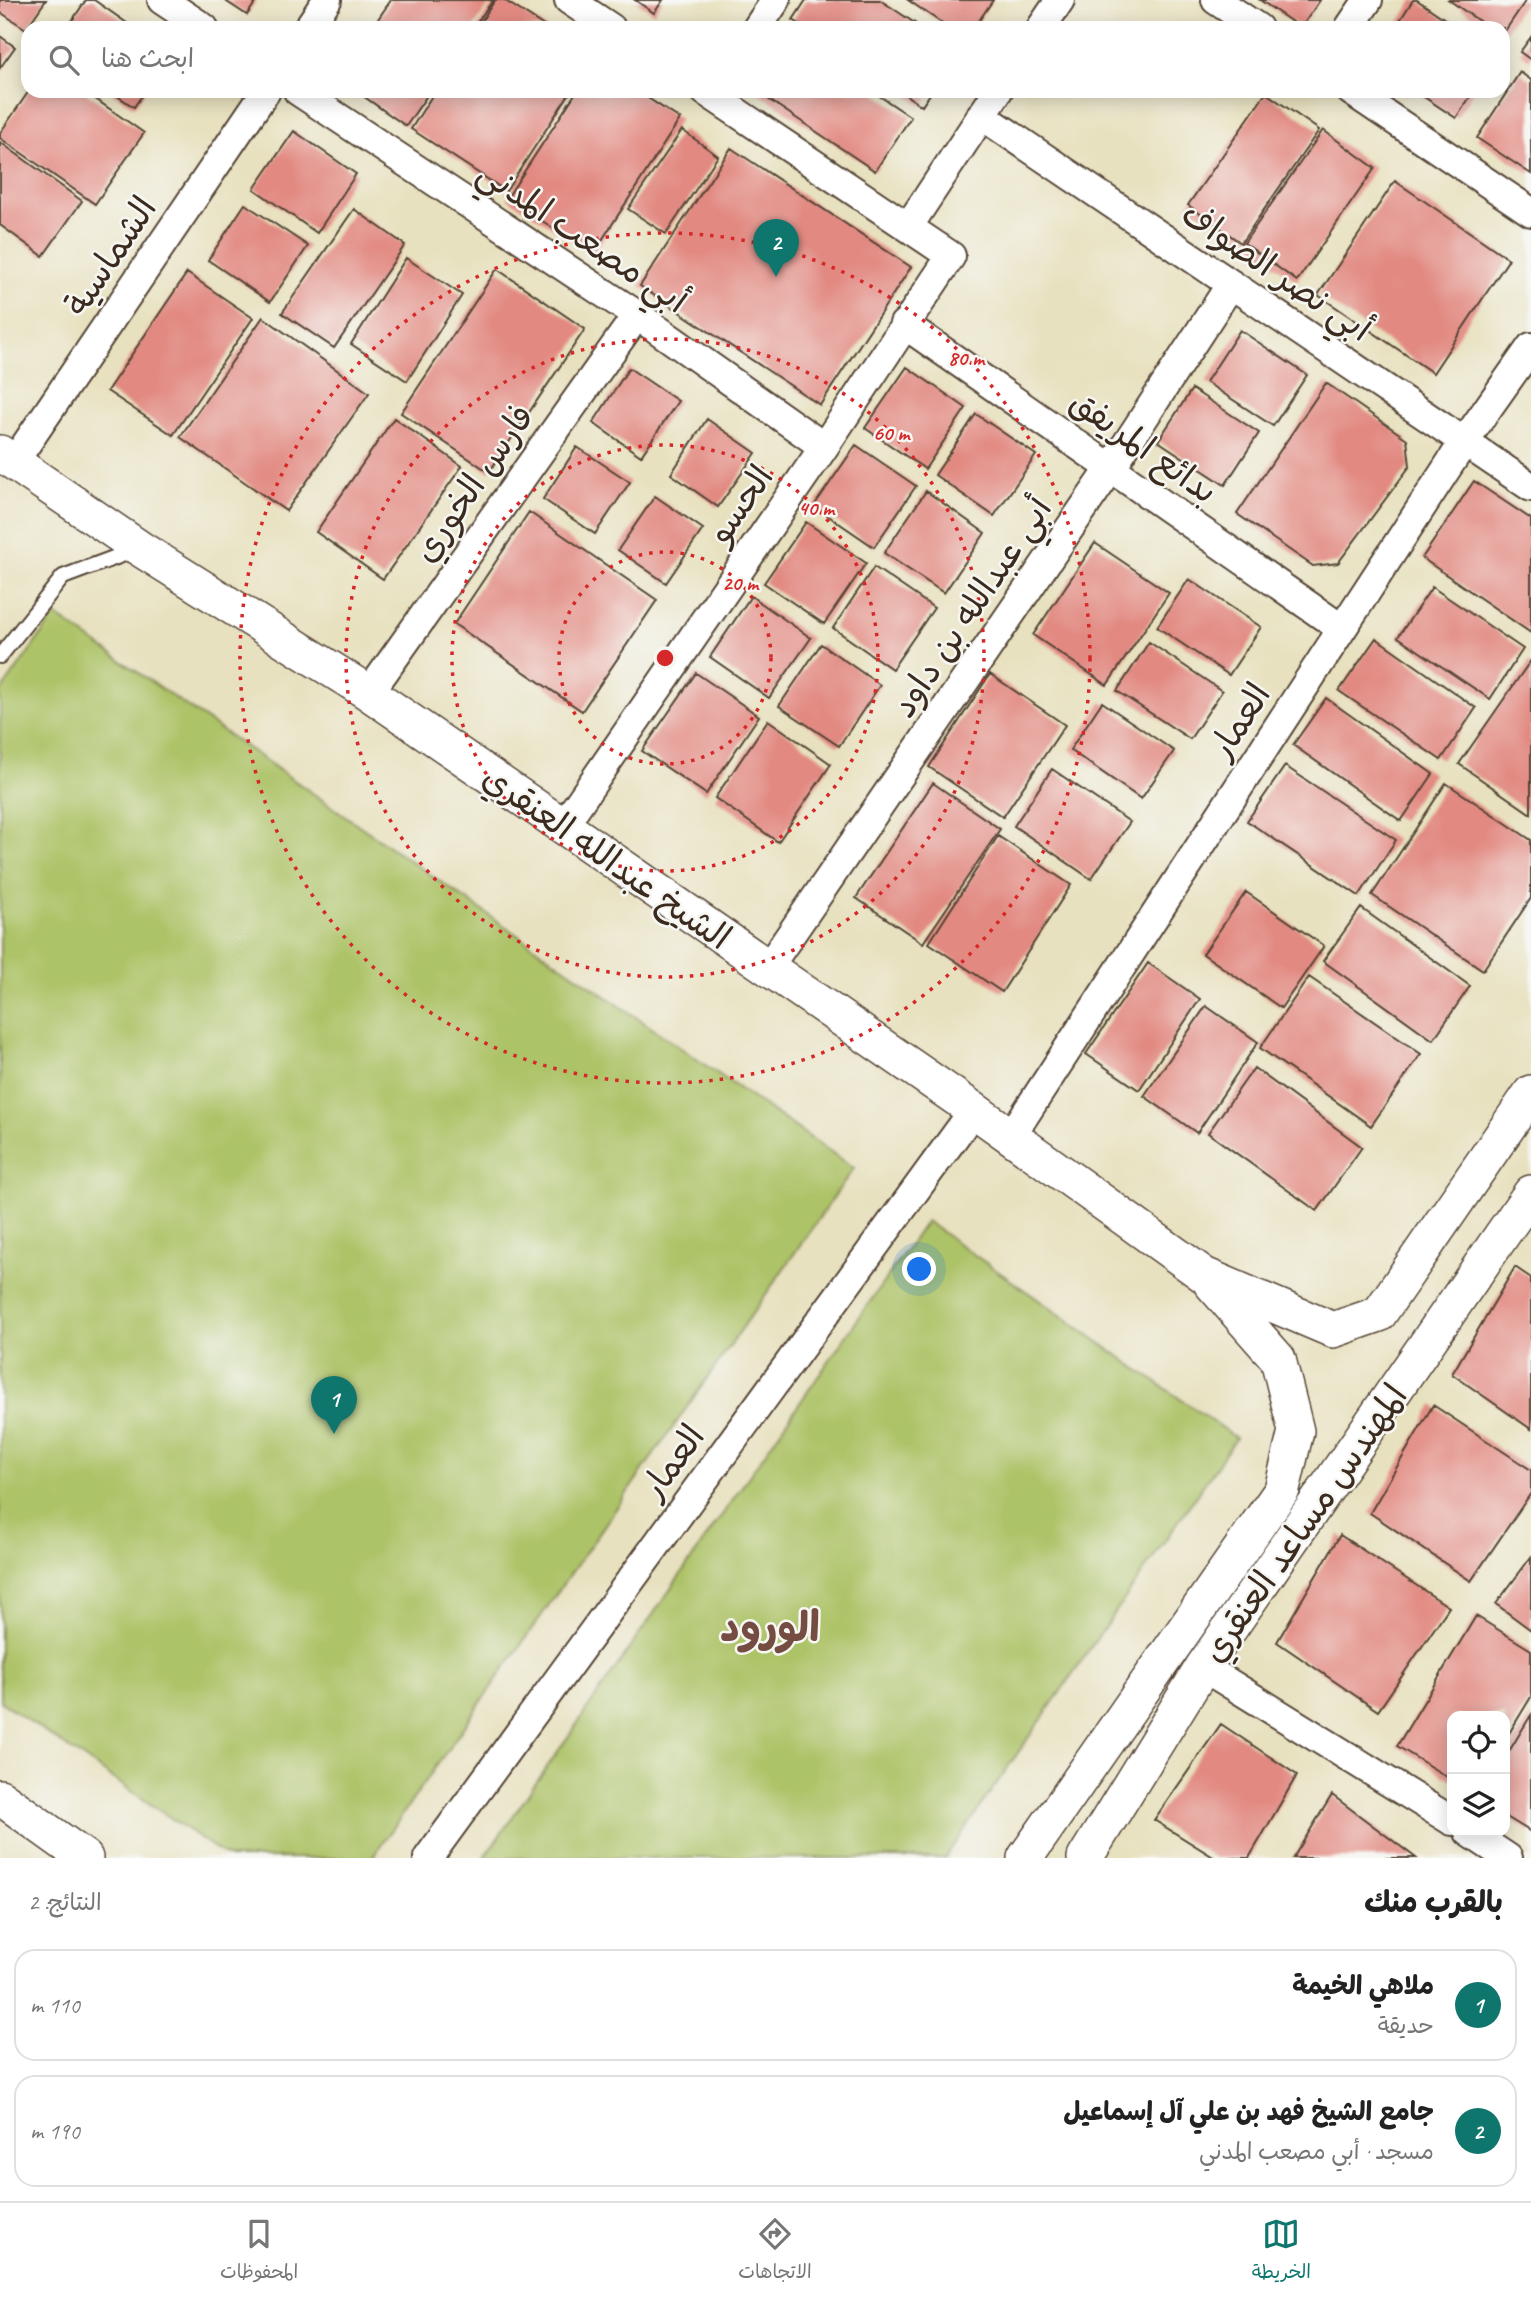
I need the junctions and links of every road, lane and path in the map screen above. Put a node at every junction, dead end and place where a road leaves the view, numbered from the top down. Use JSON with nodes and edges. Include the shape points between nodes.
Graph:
{"nodes":[{"id":1,"x":162,"y":0,"type":"edge"},
{"id":2,"x":327,"y":0,"type":"edge"},
{"id":3,"x":569,"y":0,"type":"edge"},
{"id":4,"x":776,"y":0,"type":"edge"},
{"id":5,"x":1060,"y":0,"type":"edge"},
{"id":6,"x":1216,"y":0,"type":"edge"},
{"id":7,"x":1368,"y":0,"type":"edge"},
{"id":8,"x":194,"y":21,"type":"edge"},
{"id":9,"x":313,"y":21,"type":"edge"},
{"id":10,"x":600,"y":21,"type":"edge"},
{"id":11,"x":762,"y":21,"type":"edge"},
{"id":12,"x":1046,"y":21,"type":"edge"},
{"id":13,"x":1248,"y":21,"type":"edge"},
{"id":14,"x":1354,"y":21,"type":"edge"},
{"id":15,"x":261,"y":98,"type":"edge"},
{"id":16,"x":309,"y":98,"type":"edge"},
{"id":17,"x":717,"y":98,"type":"edge"},
{"id":18,"x":993,"y":98,"type":"edge"},
{"id":19,"x":1361,"y":98,"type":"edge"},
{"id":20,"x":981,"y":115,"type":"junction"},
{"id":21,"x":1531,"y":212,"type":"edge"},
{"id":22,"x":908,"y":227,"type":"junction"},
{"id":23,"x":1231,"y":284,"type":"junction"},
{"id":24,"x":637,"y":315,"type":"junction"},
{"id":25,"x":904,"y":324,"type":"junction"},
{"id":26,"x":1531,"y":347,"type":"edge"},
{"id":27,"x":1464,"y":442,"type":"junction"},
{"id":28,"x":824,"y":447,"type":"junction"},
{"id":29,"x":7,"y":457,"type":"edge"},
{"id":30,"x":1111,"y":468,"type":"junction"},
{"id":31,"x":1531,"y":487,"type":"edge"},
{"id":32,"x":139,"y":548,"type":"junction"},
{"id":33,"x":1342,"y":629,"type":"junction"},
{"id":34,"x":0,"y":656,"type":"edge"},
{"id":35,"x":369,"y":693,"type":"junction"},
{"id":36,"x":563,"y":826,"type":"junction"},
{"id":37,"x":767,"y":969,"type":"junction"},
{"id":38,"x":974,"y":1110,"type":"junction"},
{"id":39,"x":1526,"y":1112,"type":"edge"},
{"id":40,"x":1011,"y":1136,"type":"junction"},
{"id":41,"x":1531,"y":1193,"type":"edge"},
{"id":42,"x":1204,"y":1275,"type":"junction"},
{"id":43,"x":1203,"y":1667,"type":"junction"},
{"id":44,"x":0,"y":1797,"type":"edge"},
{"id":45,"x":1447,"y":1818,"type":"edge"},
{"id":46,"x":1476,"y":1837,"type":"edge"},
{"id":47,"x":85,"y":1858,"type":"edge"},
{"id":48,"x":428,"y":1858,"type":"edge"},
{"id":49,"x":1026,"y":1858,"type":"edge"},
{"id":50,"x":1085,"y":1858,"type":"edge"},
{"id":51,"x":1508,"y":1858,"type":"edge"}],
"edges":[{"from":1,"to":8,"type":"street"},
{"from":2,"to":9,"type":"street"},
{"from":3,"to":10,"type":"street"},
{"from":4,"to":11,"type":"street"},
{"from":5,"to":12,"type":"street"},
{"from":6,"to":13,"type":"street"},
{"from":7,"to":14,"type":"street"},
{"from":15,"to":29,"type":"street","name":"الشماسية"},
{"from":16,"to":24,"type":"street","name":"أبي مصعب المدني"},
{"from":17,"to":22,"type":"street"},
{"from":18,"to":20,"type":"street"},
{"from":19,"to":21,"type":"street"},
{"from":20,"to":22,"type":"street"},
{"from":20,"to":23,"type":"street","name":"أبي نصر الصواف"},
{"from":22,"to":25,"type":"street","name":"الحسو","via":[[951,256]]},
{"from":23,"to":27,"type":"street","name":"أبي نصر الصواف"},
{"from":23,"to":30,"type":"street","name":"أبي عبدالله بن داود"},
{"from":24,"to":28,"type":"street","name":"أبي مصعب المدني"},
{"from":24,"to":35,"type":"street","name":"فارس الخوري"},
{"from":25,"to":28,"type":"street","name":"الحسو"},
{"from":25,"to":30,"type":"street","name":"بدائع المريفق"},
{"from":26,"to":27,"type":"street","name":"العمار"},
{"from":27,"to":31,"type":"street","name":"أبي نصر الصواف"},
{"from":27,"to":33,"type":"street","name":"العمار"},
{"from":28,"to":36,"type":"street","name":"الحسو"},
{"from":29,"to":32,"type":"street","name":"الشيخ عبدالله العنقري"},
{"from":30,"to":33,"type":"street","name":"بدائع المريفق"},
{"from":30,"to":37,"type":"street","name":"أبي عبدالله بن داود"},
{"from":32,"to":34,"type":"lane","via":[[63,577]]},
{"from":32,"to":35,"type":"street","name":"الشيخ عبدالله العنقري"},
{"from":33,"to":40,"type":"street","name":"العمار"},
{"from":35,"to":36,"type":"street","name":"الشيخ عبدالله العنقري"},
{"from":36,"to":37,"type":"street","name":"الشيخ عبدالله العنقري"},
{"from":37,"to":38,"type":"street","name":"الشيخ عبدالله العنقري"},
{"from":38,"to":40,"type":"street","name":"الشيخ عبدالله العنقري"},
{"from":38,"to":48,"type":"street","name":"العمار"},
{"from":39,"to":42,"type":"street","via":[[1379,1314],[1333,1330]]},
{"from":40,"to":42,"type":"street","name":"الشيخ عبدالله العنقري"},
{"from":41,"to":43,"type":"street","name":"المهندس مساعد العنقري"},
{"from":42,"to":49,"type":"street","via":[[1278,1359],[1296,1431],[1282,1490]]},
{"from":43,"to":45,"type":"street"},
{"from":43,"to":50,"type":"street","name":"المهندس مساعد العنقري"},
{"from":44,"to":47,"type":"street"},
{"from":46,"to":51,"type":"street"}]}
